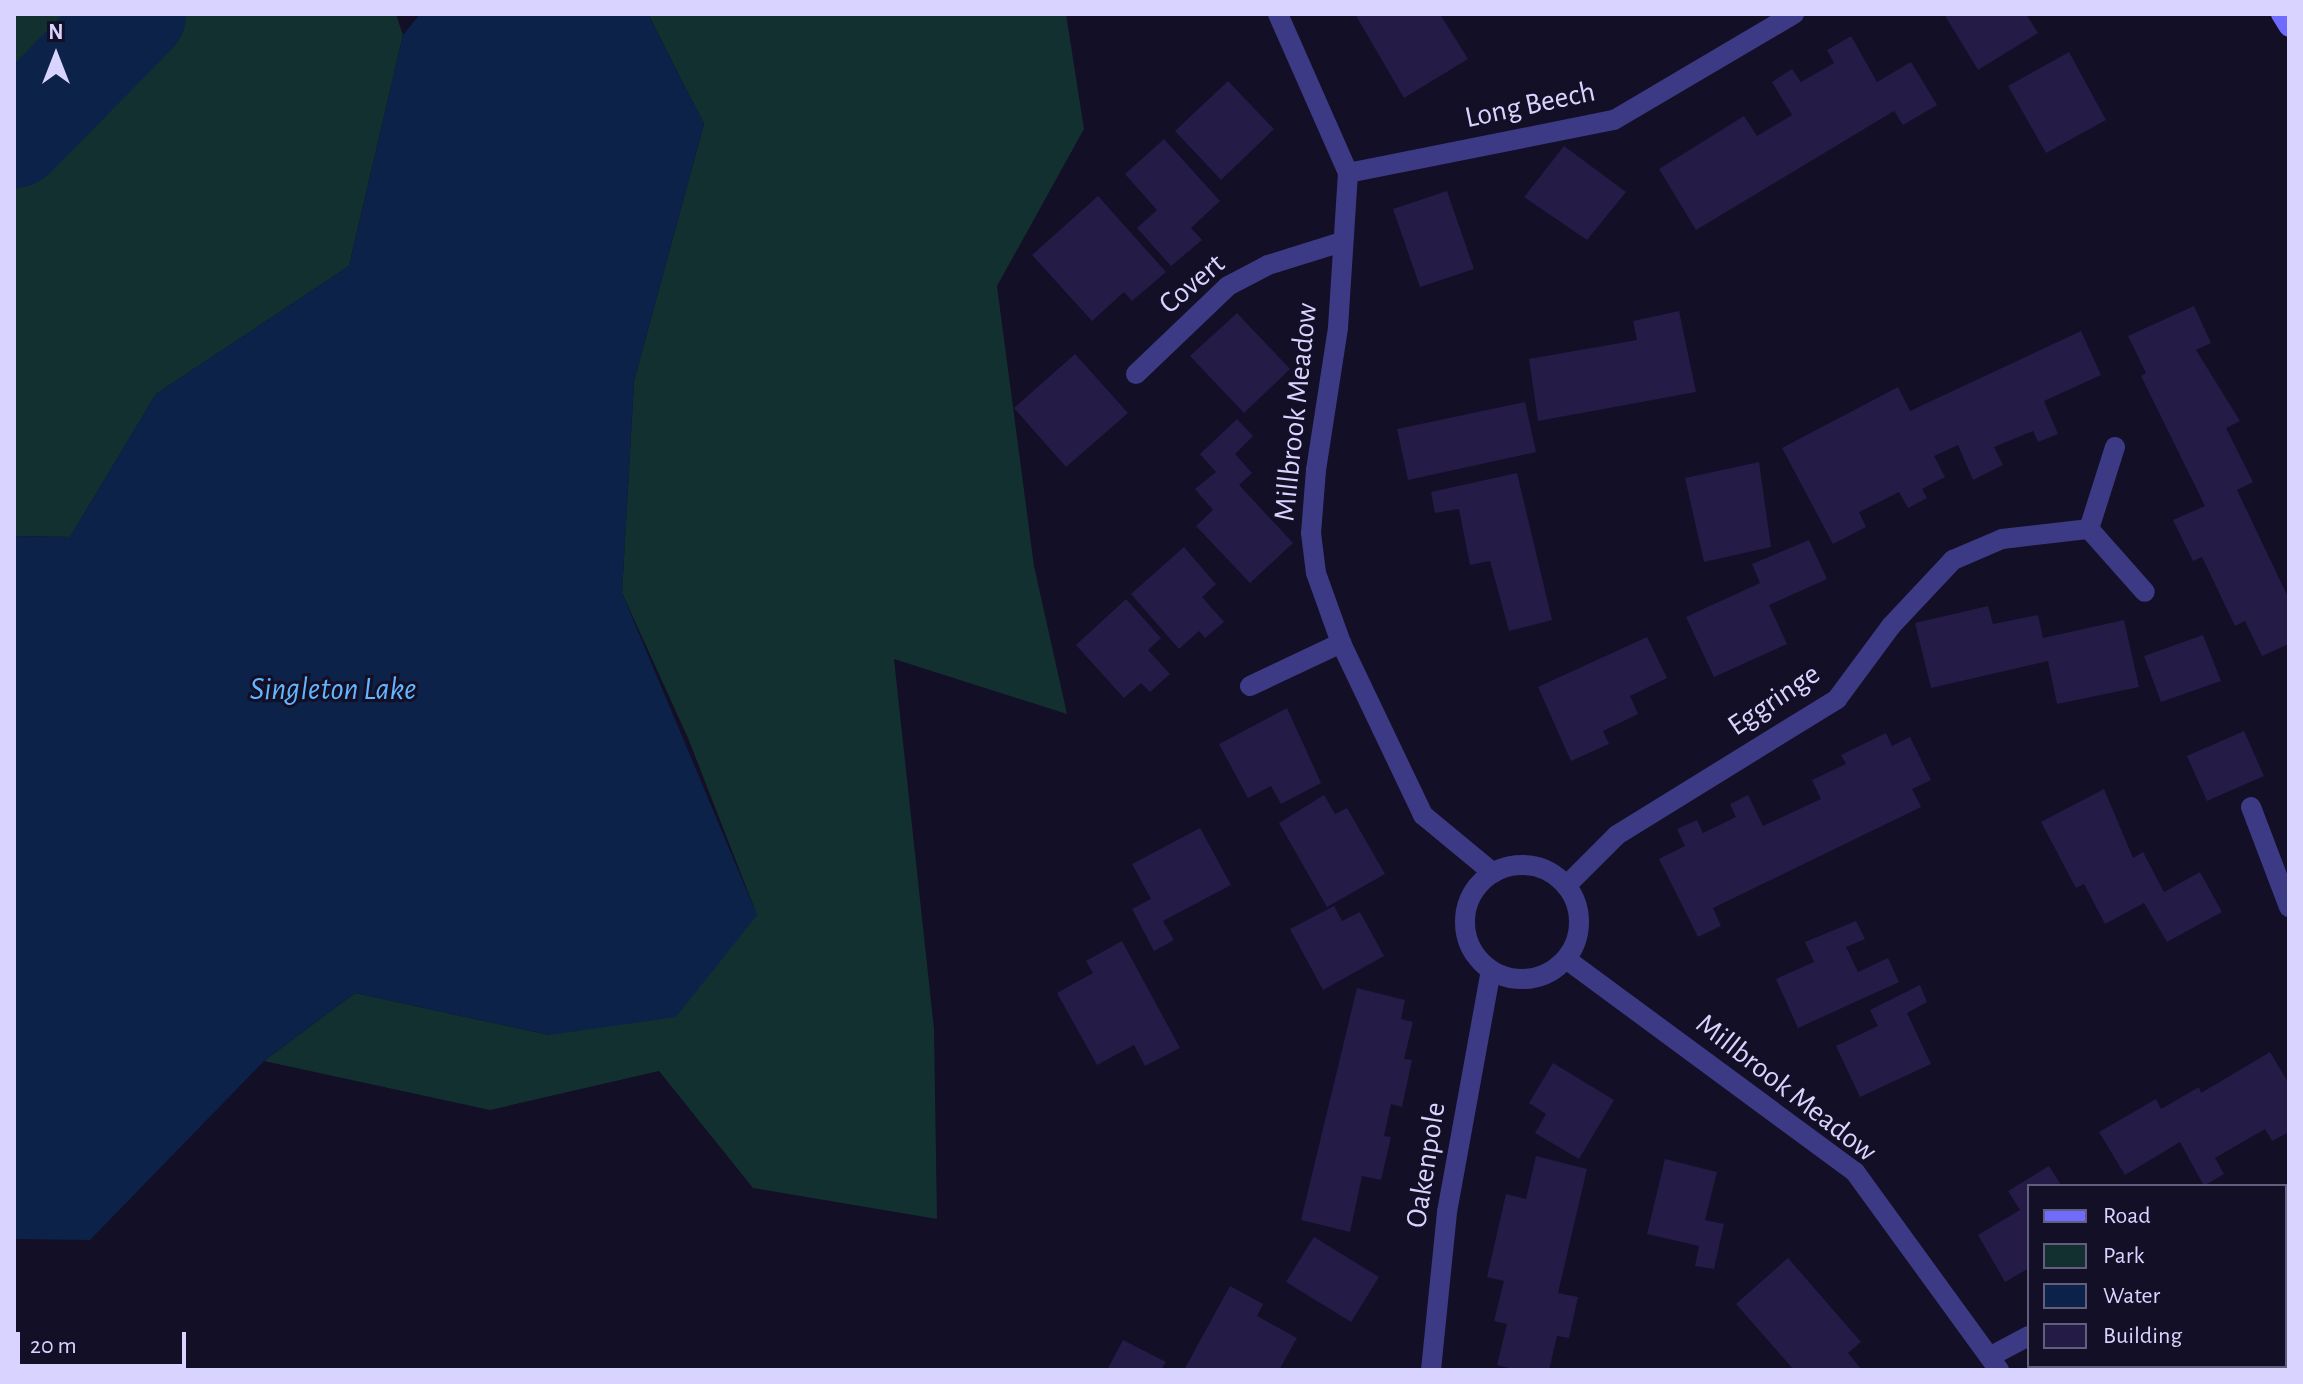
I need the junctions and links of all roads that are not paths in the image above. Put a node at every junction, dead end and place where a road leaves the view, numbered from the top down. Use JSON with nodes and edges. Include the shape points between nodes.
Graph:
{"nodes":[{"id":1,"x":1278,"y":14,"type":"edge"},
{"id":2,"x":1794,"y":14,"type":"edge"},
{"id":3,"x":2281,"y":14,"type":"edge"},
{"id":4,"x":2289,"y":27,"type":"edge"},
{"id":5,"x":1348,"y":173,"type":"junction"},
{"id":6,"x":1342,"y":242,"type":"junction"},
{"id":7,"x":1136,"y":374,"type":"dead end"},
{"id":8,"x":2115,"y":447,"type":"dead end"},
{"id":9,"x":2089,"y":529,"type":"junction"},
{"id":10,"x":2145,"y":592,"type":"dead end"},
{"id":11,"x":1341,"y":643,"type":"junction"},
{"id":12,"x":1250,"y":686,"type":"dead end"},
{"id":13,"x":2251,"y":807,"type":"dead end"},
{"id":14,"x":1493,"y":873,"type":"junction"},
{"id":15,"x":1566,"y":886,"type":"junction"},
{"id":16,"x":2289,"y":907,"type":"edge"},
{"id":17,"x":1566,"y":959,"type":"junction"},
{"id":18,"x":1491,"y":971,"type":"junction"},
{"id":19,"x":2027,"y":1338,"type":"edge"},
{"id":20,"x":1995,"y":1363,"type":"edge"},
{"id":21,"x":1431,"y":1370,"type":"edge"}],
"edges":[{"from":1,"to":5,"type":"street","name":"Millbrook Meadow"},
{"from":2,"to":5,"type":"street","name":"Long Beech","via":[[1614,120]]},
{"from":3,"to":4,"type":"main road"},
{"from":5,"to":6,"type":"street","name":"Millbrook Meadow"},
{"from":6,"to":7,"type":"street","name":"Covert","via":[[1268,265],[1228,286]]},
{"from":6,"to":11,"type":"street","name":"Millbrook Meadow","via":[[1338,328],[1311,533],[1316,573]]},
{"from":8,"to":9,"type":"street"},
{"from":9,"to":10,"type":"street"},
{"from":9,"to":15,"type":"street","name":"Eggringe","via":[[2002,539],[1953,560],[1891,626],[1837,699],[1617,835]]},
{"from":11,"to":12,"type":"street"},
{"from":11,"to":14,"type":"street","name":"Millbrook Meadow","via":[[1423,815]]},
{"from":13,"to":16,"type":"street"},
{"from":14,"to":15,"type":"street","via":[[1526,865]]},
{"from":14,"to":18,"type":"street","via":[[1468,903],[1464,921],[1476,958]]},
{"from":15,"to":17,"type":"street","via":[[1579,922]]},
{"from":17,"to":18,"type":"street","via":[[1554,970],[1522,980]]},
{"from":17,"to":20,"type":"street","name":"Millbrook Meadow","via":[[1855,1172]]},
{"from":18,"to":21,"type":"street","name":"Oakenpole","via":[[1447,1212]]},
{"from":19,"to":20,"type":"street"}]}
